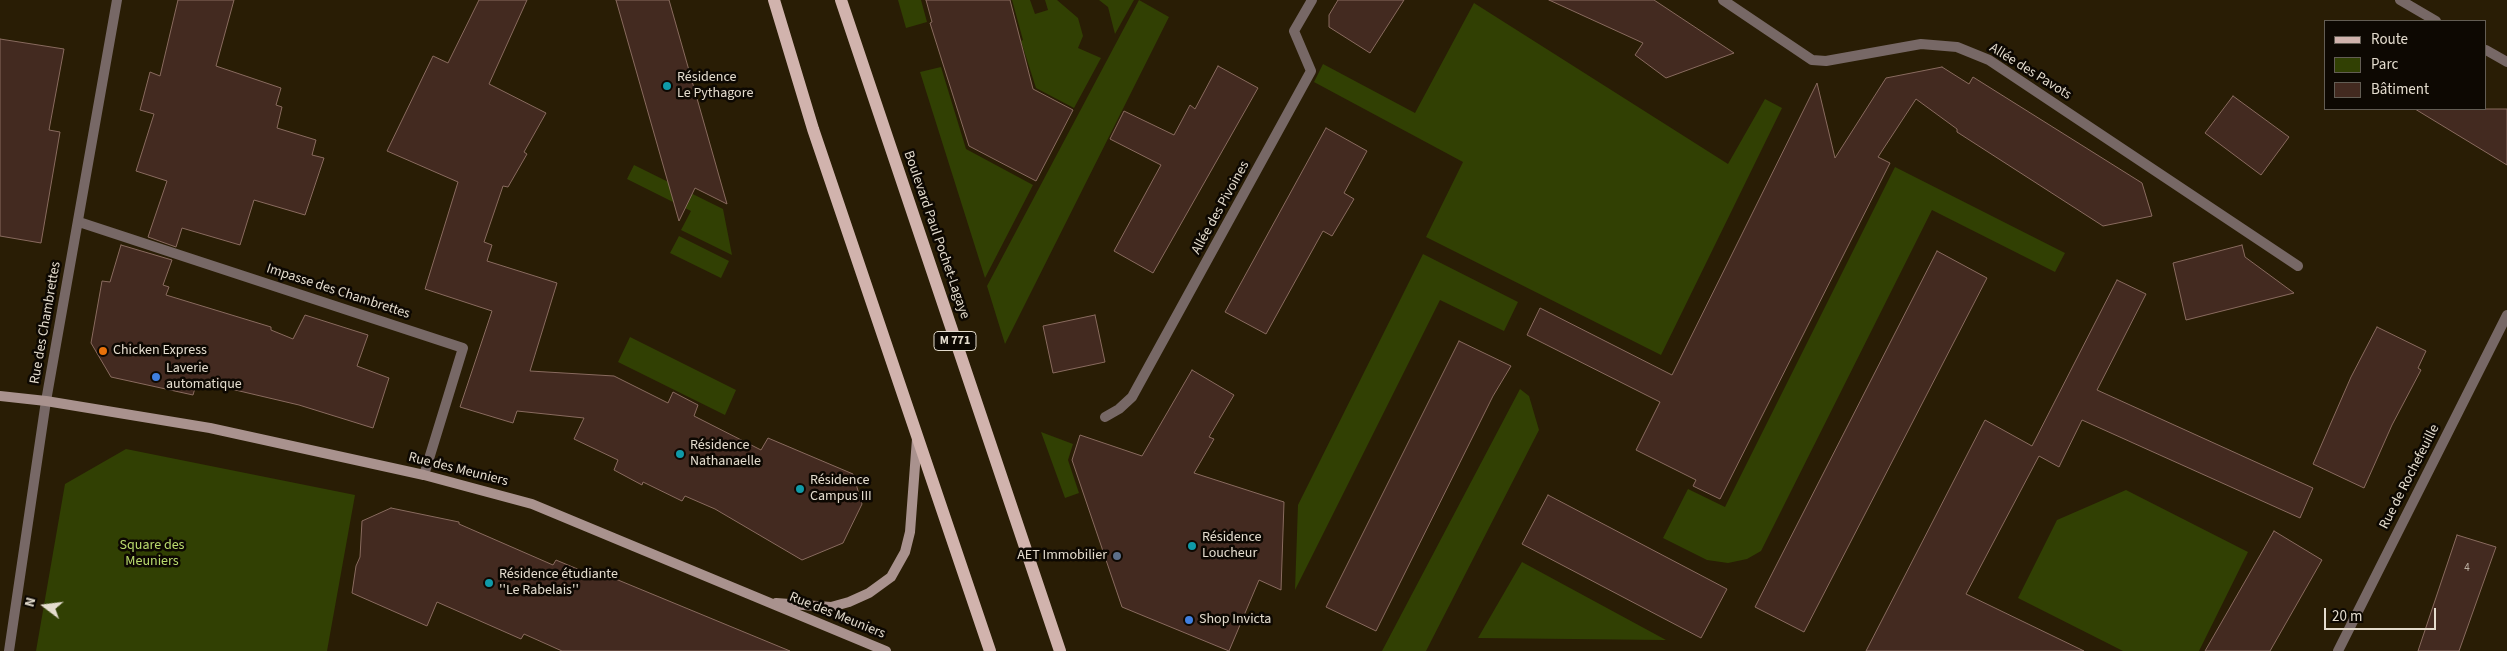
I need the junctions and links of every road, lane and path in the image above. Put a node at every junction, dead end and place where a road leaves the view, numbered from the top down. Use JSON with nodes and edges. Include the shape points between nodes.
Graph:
{"nodes":[{"id":1,"x":117,"y":0,"type":"edge"},
{"id":2,"x":774,"y":0,"type":"edge"},
{"id":3,"x":841,"y":0,"type":"edge"},
{"id":4,"x":1312,"y":0,"type":"edge"},
{"id":5,"x":1722,"y":0,"type":"edge"},
{"id":6,"x":2400,"y":0,"type":"edge"},
{"id":7,"x":2434,"y":20,"type":"edge"},
{"id":8,"x":2487,"y":51,"type":"edge"},
{"id":9,"x":2507,"y":62,"type":"edge"},
{"id":10,"x":79,"y":222,"type":"junction"},
{"id":11,"x":2298,"y":266,"type":"dead end"},
{"id":12,"x":2507,"y":315,"type":"edge"},
{"id":13,"x":0,"y":396,"type":"edge"},
{"id":14,"x":46,"y":401,"type":"junction"},
{"id":15,"x":1105,"y":417,"type":"dead end"},
{"id":16,"x":917,"y":437,"type":"junction"},
{"id":17,"x":424,"y":475,"type":"junction"},
{"id":18,"x":768,"y":603,"type":"junction"},
{"id":19,"x":9,"y":651,"type":"edge"},
{"id":20,"x":886,"y":651,"type":"edge"},
{"id":21,"x":990,"y":651,"type":"edge"},
{"id":22,"x":1060,"y":651,"type":"edge"},
{"id":23,"x":2338,"y":651,"type":"edge"}],
"edges":[{"from":1,"to":10,"type":"street","name":"Rue des Chambrettes"},
{"from":2,"to":16,"type":"main road","via":[[813,129]]},
{"from":3,"to":22,"type":"main road","name":"Boulevard Paul Pochet-Lagaye","number":"M 771"},
{"from":4,"to":15,"type":"street","name":"Allée des Pivoines","via":[[1294,31],[1311,71],[1132,397]]},
{"from":5,"to":11,"type":"street","name":"Allée des Pavots","via":[[1812,60],[1826,61],[1921,44],[1958,47],[1989,60]]},
{"from":6,"to":7,"type":"street"},
{"from":8,"to":9,"type":"street"},
{"from":10,"to":14,"type":"street","name":"Rue des Chambrettes"},
{"from":10,"to":17,"type":"street","name":"Impasse des Chambrettes","via":[[462,348]]},
{"from":12,"to":23,"type":"street","name":"Rue de Rochefeuille"},
{"from":13,"to":14,"type":"main road","name":"Rue des Meuniers"},
{"from":14,"to":17,"type":"main road","name":"Rue des Meuniers","via":[[210,428]]},
{"from":14,"to":19,"type":"street","name":"Rue des Chambrettes"},
{"from":16,"to":18,"type":"main road","via":[[910,532],[905,552],[891,577],[869,593],[831,607]]},
{"from":16,"to":21,"type":"main road"},
{"from":17,"to":18,"type":"main road","name":"Rue des Meuniers","via":[[532,504]]},
{"from":18,"to":20,"type":"main road","name":"Rue des Meuniers"}]}
